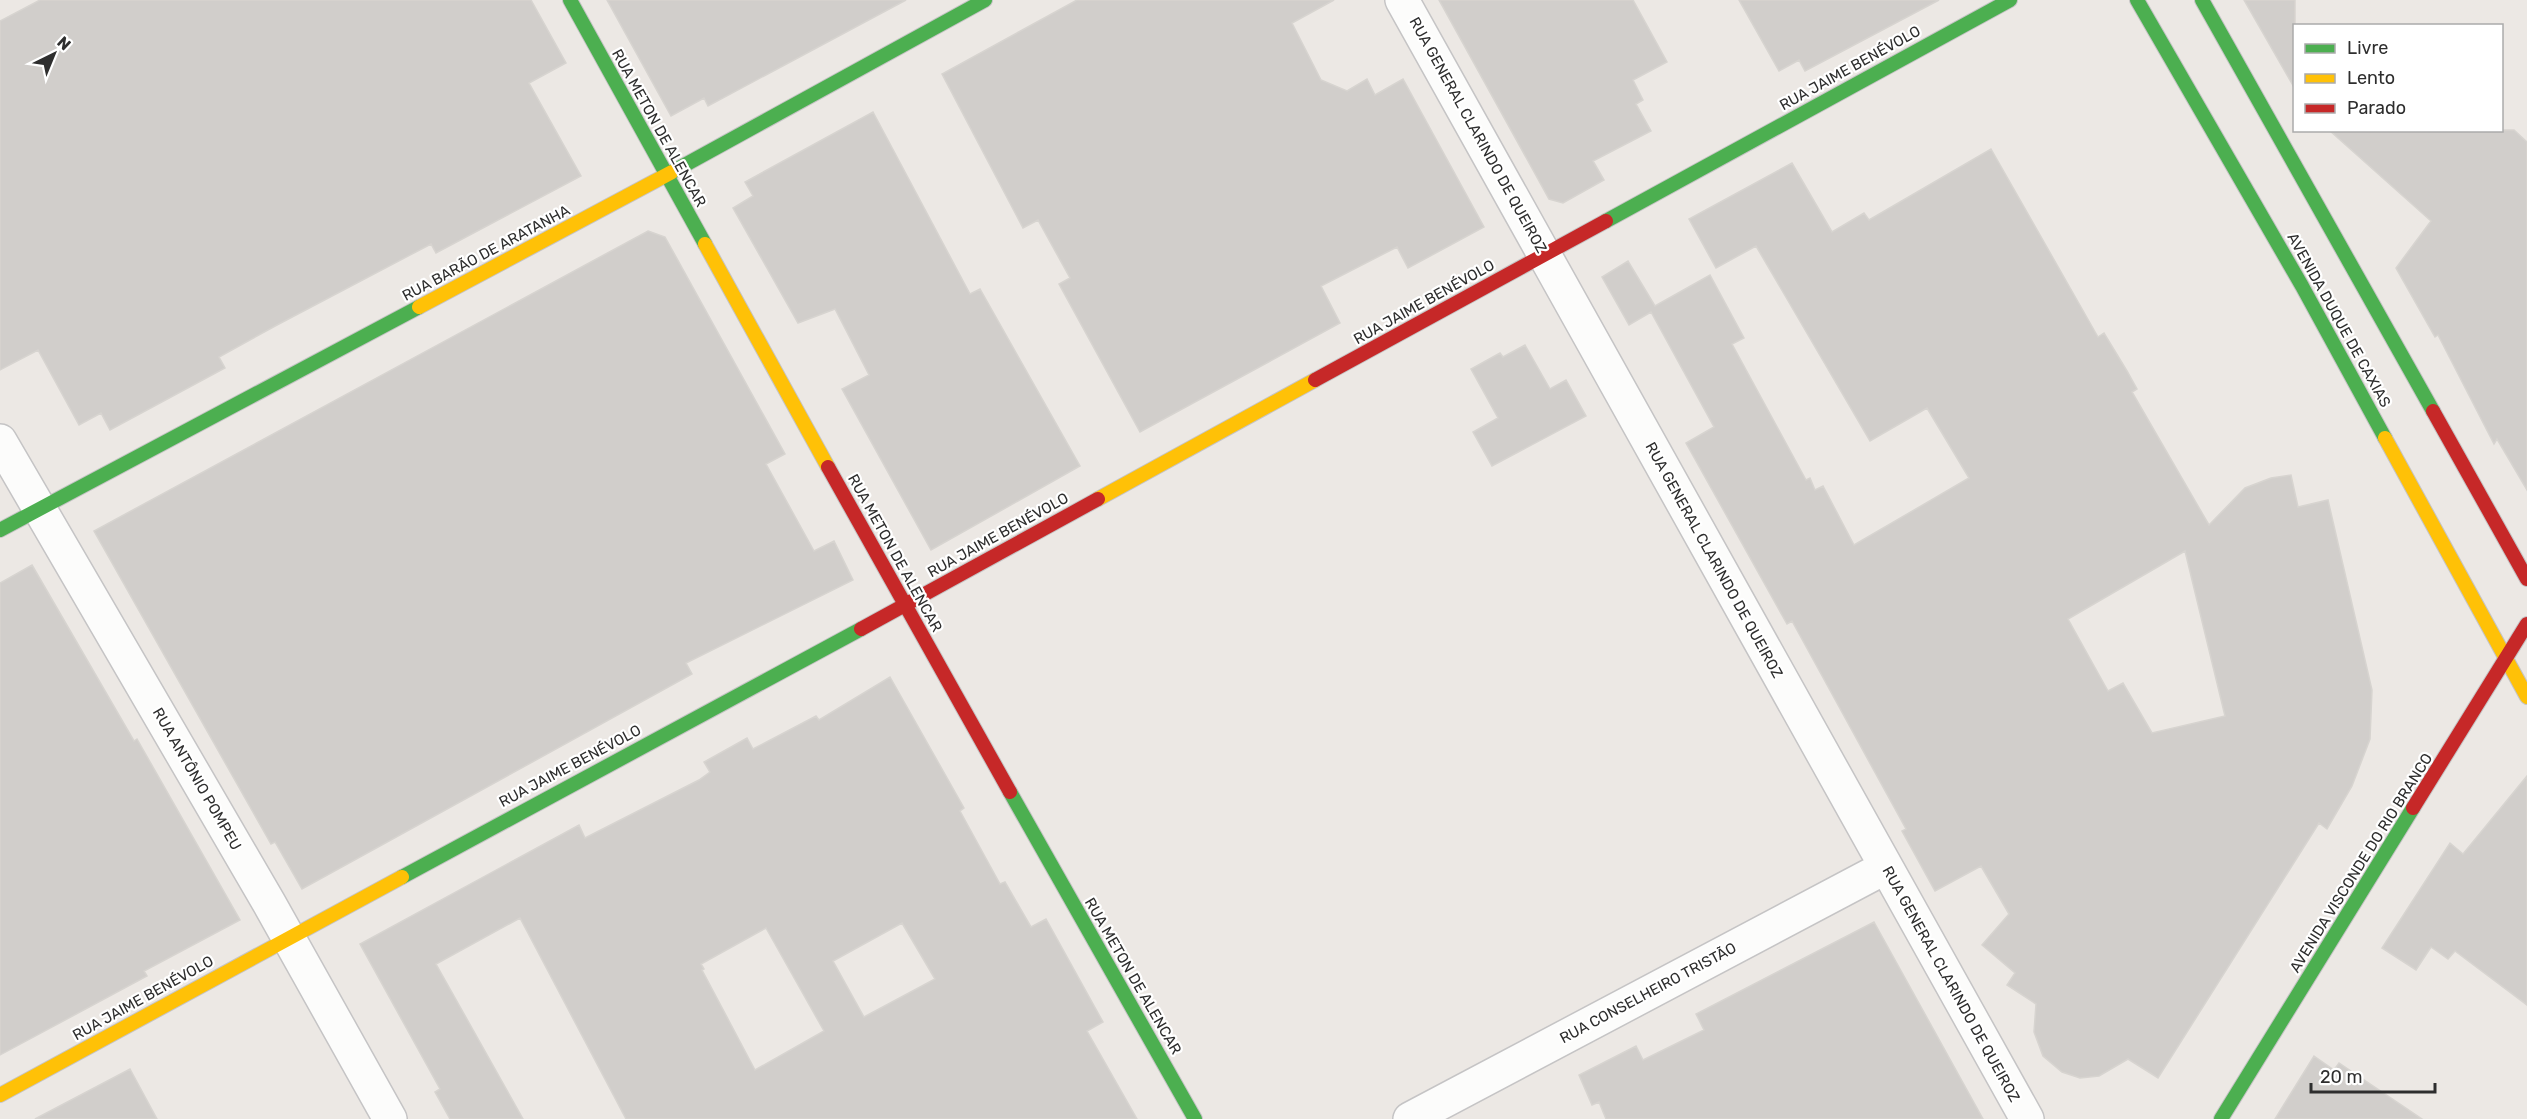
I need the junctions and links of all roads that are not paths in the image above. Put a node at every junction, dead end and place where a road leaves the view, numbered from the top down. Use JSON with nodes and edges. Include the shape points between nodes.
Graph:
{"nodes":[{"id":1,"x":570,"y":0,"type":"edge"},
{"id":2,"x":985,"y":0,"type":"edge"},
{"id":3,"x":1402,"y":0,"type":"edge"},
{"id":4,"x":2010,"y":0,"type":"edge"},
{"id":5,"x":2137,"y":0,"type":"edge"},
{"id":6,"x":2202,"y":0,"type":"edge"},
{"id":7,"x":666,"y":175,"type":"junction"},
{"id":8,"x":1545,"y":255,"type":"junction"},
{"id":9,"x":0,"y":441,"type":"edge"},
{"id":10,"x":39,"y":509,"type":"junction"},
{"id":11,"x":0,"y":530,"type":"edge"},
{"id":12,"x":2527,"y":579,"type":"edge"},
{"id":13,"x":905,"y":605,"type":"junction"},
{"id":14,"x":2527,"y":624,"type":"edge"},
{"id":15,"x":2506,"y":660,"type":"junction"},
{"id":16,"x":2527,"y":697,"type":"edge"},
{"id":17,"x":1886,"y":867,"type":"junction"},
{"id":18,"x":288,"y":937,"type":"junction"},
{"id":19,"x":0,"y":1095,"type":"edge"},
{"id":20,"x":390,"y":1119,"type":"edge"},
{"id":21,"x":1195,"y":1119,"type":"edge"},
{"id":22,"x":1410,"y":1119,"type":"edge"},
{"id":23,"x":2027,"y":1119,"type":"edge"},
{"id":24,"x":2221,"y":1119,"type":"edge"}],
"edges":[{"from":1,"to":7,"type":"street","name":"RUA METON DE ALENCAR"},
{"from":2,"to":7,"type":"street","name":"RUA BARÃO DE ARATANHA"},
{"from":3,"to":8,"type":"street","name":"RUA GENERAL CLARINDO DE QUEIROZ"},
{"from":4,"to":8,"type":"street","name":"RUA JAIME BENÉVOLO"},
{"from":5,"to":15,"type":"street","name":"AVENIDA DUQUE DE CAXIAS","via":[[2286,258]]},
{"from":6,"to":12,"type":"street"},
{"from":7,"to":10,"type":"street","name":"RUA BARÃO DE ARATANHA"},
{"from":7,"to":13,"type":"street","name":"RUA METON DE ALENCAR"},
{"from":8,"to":13,"type":"street","name":"RUA JAIME BENÉVOLO"},
{"from":8,"to":17,"type":"street","name":"RUA GENERAL CLARINDO DE QUEIROZ"},
{"from":9,"to":10,"type":"street","name":"RUA ANTÔNIO POMPEU"},
{"from":10,"to":11,"type":"street","name":"RUA BARÃO DE ARATANHA"},
{"from":10,"to":18,"type":"street","name":"RUA ANTÔNIO POMPEU"},
{"from":13,"to":18,"type":"street","name":"RUA JAIME BENÉVOLO"},
{"from":13,"to":21,"type":"street","name":"RUA METON DE ALENCAR"},
{"from":14,"to":15,"type":"street","name":"AVENIDA VISCONDE DO RIO BRANCO"},
{"from":15,"to":16,"type":"street","name":"AVENIDA DUQUE DE CAXIAS"},
{"from":15,"to":24,"type":"street","name":"AVENIDA VISCONDE DO RIO BRANCO"},
{"from":17,"to":22,"type":"street","name":"RUA CONSELHEIRO TRISTÃO"},
{"from":17,"to":23,"type":"street","name":"RUA GENERAL CLARINDO DE QUEIROZ"},
{"from":18,"to":19,"type":"street","name":"RUA JAIME BENÉVOLO"},
{"from":18,"to":20,"type":"street","name":"RUA ANTÔNIO POMPEU"}]}
